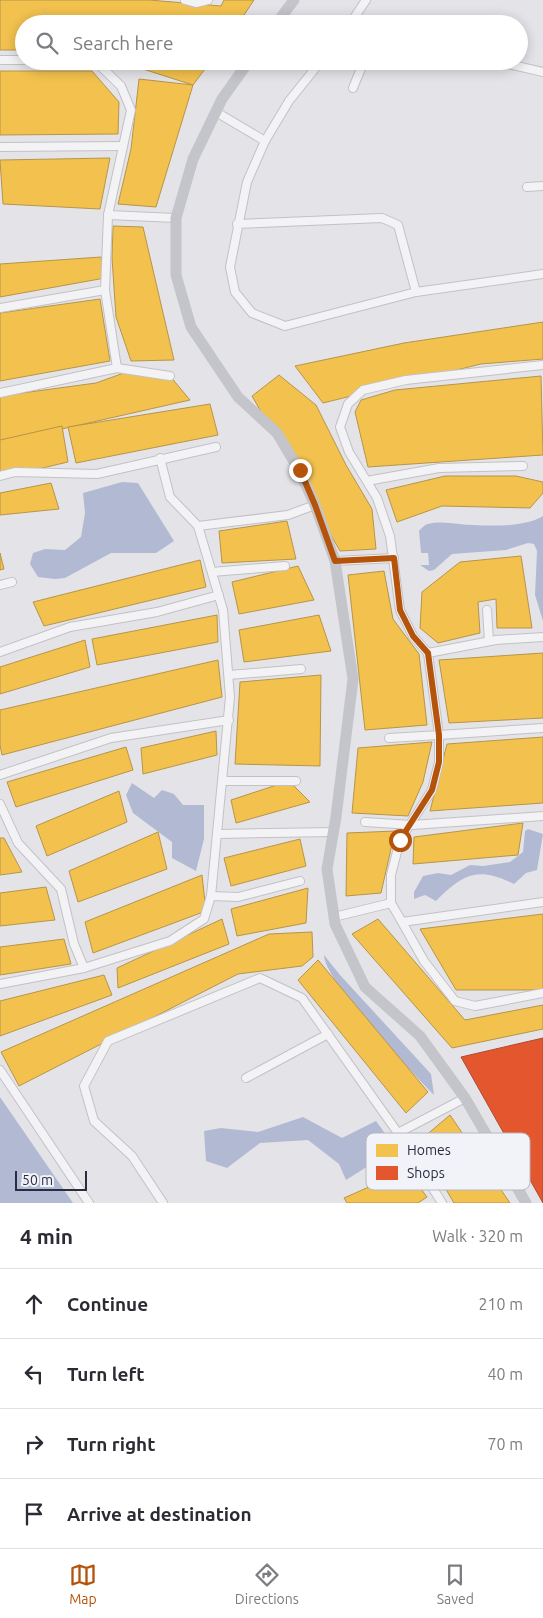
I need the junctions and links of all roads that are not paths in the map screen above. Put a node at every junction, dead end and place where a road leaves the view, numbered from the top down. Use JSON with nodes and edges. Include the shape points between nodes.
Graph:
{"nodes":[{"id":1,"x":185,"y":0,"type":"edge"},
{"id":2,"x":208,"y":0,"type":"edge"},
{"id":3,"x":294,"y":0,"type":"edge"},
{"id":4,"x":366,"y":0,"type":"edge"},
{"id":5,"x":283,"y":15,"type":"edge"},
{"id":6,"x":356,"y":15,"type":"edge"},
{"id":7,"x":0,"y":60,"type":"edge"},
{"id":8,"x":15,"y":60,"type":"edge"},
{"id":9,"x":528,"y":69,"type":"edge"},
{"id":10,"x":104,"y":70,"type":"edge"},
{"id":11,"x":243,"y":70,"type":"edge"},
{"id":12,"x":314,"y":70,"type":"edge"},
{"id":13,"x":360,"y":70,"type":"edge"},
{"id":14,"x":543,"y":72,"type":"edge"},
{"id":15,"x":352,"y":88,"type":"dead end"},
{"id":16,"x":216,"y":112,"type":"junction"},
{"id":17,"x":265,"y":141,"type":"junction"},
{"id":18,"x":123,"y":146,"type":"junction"},
{"id":19,"x":0,"y":147,"type":"edge"},
{"id":20,"x":543,"y":186,"type":"edge"},
{"id":21,"x":527,"y":187,"type":"dead end"},
{"id":22,"x":108,"y":215,"type":"junction"},
{"id":23,"x":176,"y":218,"type":"junction"},
{"id":24,"x":237,"y":224,"type":"junction"},
{"id":25,"x":543,"y":274,"type":"edge"},
{"id":26,"x":105,"y":290,"type":"junction"},
{"id":27,"x":416,"y":292,"type":"junction"},
{"id":28,"x":0,"y":308,"type":"edge"},
{"id":29,"x":543,"y":366,"type":"edge"},
{"id":30,"x":117,"y":368,"type":"junction"},
{"id":31,"x":170,"y":376,"type":"dead end"},
{"id":32,"x":0,"y":393,"type":"edge"},
{"id":33,"x":216,"y":447,"type":"dead end"},
{"id":34,"x":160,"y":458,"type":"junction"},
{"id":35,"x":523,"y":466,"type":"dead end"},
{"id":36,"x":0,"y":476,"type":"edge"},
{"id":37,"x":367,"y":481,"type":"junction"},
{"id":38,"x":315,"y":505,"type":"junction"},
{"id":39,"x":198,"y":526,"type":"junction"},
{"id":40,"x":394,"y":558,"type":"junction"},
{"id":41,"x":335,"y":561,"type":"junction"},
{"id":42,"x":285,"y":566,"type":"dead end"},
{"id":43,"x":212,"y":572,"type":"junction"},
{"id":44,"x":12,"y":582,"type":"dead end"},
{"id":45,"x":0,"y":585,"type":"edge"},
{"id":46,"x":219,"y":595,"type":"junction"},
{"id":47,"x":487,"y":610,"type":"dead end"},
{"id":48,"x":543,"y":637,"type":"edge"},
{"id":49,"x":488,"y":642,"type":"junction"},
{"id":50,"x":0,"y":652,"type":"edge"},
{"id":51,"x":428,"y":653,"type":"junction"},
{"id":52,"x":301,"y":669,"type":"dead end"},
{"id":53,"x":229,"y":675,"type":"junction"},
{"id":54,"x":229,"y":720,"type":"junction"},
{"id":55,"x":543,"y":728,"type":"edge"},
{"id":56,"x":439,"y":735,"type":"junction"},
{"id":57,"x":389,"y":738,"type":"dead end"},
{"id":58,"x":0,"y":775,"type":"edge"},
{"id":59,"x":222,"y":781,"type":"junction"},
{"id":60,"x":296,"y":781,"type":"dead end"},
{"id":61,"x":0,"y":804,"type":"edge"},
{"id":62,"x":543,"y":816,"type":"edge"},
{"id":63,"x":365,"y":822,"type":"dead end"},
{"id":64,"x":412,"y":825,"type":"junction"},
{"id":65,"x":334,"y":832,"type":"junction"},
{"id":66,"x":217,"y":834,"type":"junction"},
{"id":67,"x":300,"y":882,"type":"dead end"},
{"id":68,"x":211,"y":896,"type":"junction"},
{"id":69,"x":543,"y":902,"type":"edge"},
{"id":70,"x":391,"y":903,"type":"junction"},
{"id":71,"x":334,"y":917,"type":"junction"},
{"id":72,"x":402,"y":922,"type":"junction"},
{"id":73,"x":84,"y":968,"type":"junction"},
{"id":74,"x":0,"y":984,"type":"edge"},
{"id":75,"x":543,"y":993,"type":"edge"},
{"id":76,"x":328,"y":1034,"type":"junction"},
{"id":77,"x":0,"y":1070,"type":"edge"},
{"id":78,"x":246,"y":1078,"type":"dead end"},
{"id":79,"x":465,"y":1098,"type":"junction"},
{"id":80,"x":398,"y":1133,"type":"joint"},
{"id":81,"x":485,"y":1133,"type":"edge"},
{"id":82,"x":433,"y":1190,"type":"edge"},
{"id":83,"x":518,"y":1190,"type":"edge"},
{"id":84,"x":440,"y":1202,"type":"edge"},
{"id":85,"x":89,"y":1203,"type":"edge"},
{"id":86,"x":163,"y":1203,"type":"edge"},
{"id":87,"x":526,"y":1203,"type":"edge"}],
"edges":[{"from":1,"to":2,"type":"street","via":[[196,3]]},
{"from":3,"to":5,"type":"street"},
{"from":4,"to":6,"type":"street"},
{"from":7,"to":8,"type":"street"},
{"from":9,"to":14,"type":"street"},
{"from":10,"to":18,"type":"street","via":[[121,86],[131,110]]},
{"from":11,"to":16,"type":"street"},
{"from":12,"to":17,"type":"street","via":[[289,101]]},
{"from":13,"to":15,"type":"street"},
{"from":16,"to":17,"type":"street"},
{"from":16,"to":23,"type":"street","via":[[193,159]]},
{"from":17,"to":24,"type":"street","via":[[247,182]]},
{"from":18,"to":19,"type":"street"},
{"from":18,"to":22,"type":"street"},
{"from":20,"to":21,"type":"street"},
{"from":22,"to":23,"type":"street"},
{"from":22,"to":26,"type":"street"},
{"from":23,"to":38,"type":"street","via":[[176,275],[191,327],[238,397],[277,433],[300,470]]},
{"from":24,"to":27,"type":"street","via":[[382,218],[398,225]]},
{"from":24,"to":27,"type":"street","via":[[230,267],[235,292],[252,314],[285,326]]},
{"from":25,"to":27,"type":"street"},
{"from":26,"to":28,"type":"street"},
{"from":26,"to":30,"type":"street"},
{"from":29,"to":37,"type":"street","via":[[406,380],[363,390],[348,404],[340,427],[349,452]]},
{"from":30,"to":31,"type":"street"},
{"from":30,"to":32,"type":"street"},
{"from":33,"to":34,"type":"street"},
{"from":34,"to":36,"type":"street","via":[[97,474],[15,472]]},
{"from":34,"to":39,"type":"street","via":[[170,497]]},
{"from":35,"to":37,"type":"street","via":[[438,468]]},
{"from":37,"to":40,"type":"street","via":[[377,498]]},
{"from":38,"to":39,"type":"street","via":[[288,515]]},
{"from":38,"to":41,"type":"street"},
{"from":39,"to":43,"type":"street"},
{"from":40,"to":41,"type":"street"},
{"from":40,"to":51,"type":"street","via":[[400,610],[413,636]]},
{"from":41,"to":65,"type":"street","via":[[352,678]]},
{"from":42,"to":43,"type":"street"},
{"from":43,"to":46,"type":"street"},
{"from":44,"to":45,"type":"street"},
{"from":46,"to":50,"type":"street","via":[[157,612],[70,627]]},
{"from":46,"to":53,"type":"street"},
{"from":47,"to":49,"type":"street"},
{"from":48,"to":49,"type":"street"},
{"from":49,"to":51,"type":"street"},
{"from":51,"to":56,"type":"street"},
{"from":52,"to":53,"type":"street"},
{"from":53,"to":54,"type":"street"},
{"from":54,"to":58,"type":"street","via":[[111,738]]},
{"from":54,"to":59,"type":"street"},
{"from":55,"to":56,"type":"street"},
{"from":56,"to":57,"type":"street"},
{"from":56,"to":64,"type":"street","via":[[439,762],[432,790]]},
{"from":59,"to":60,"type":"street"},
{"from":59,"to":66,"type":"street"},
{"from":61,"to":73,"type":"street","via":[[18,843],[61,889],[74,944]]},
{"from":62,"to":64,"type":"street"},
{"from":63,"to":64,"type":"street"},
{"from":64,"to":70,"type":"street","via":[[400,840],[391,875]]},
{"from":65,"to":66,"type":"street"},
{"from":65,"to":71,"type":"street","via":[[327,869]]},
{"from":66,"to":68,"type":"street"},
{"from":67,"to":68,"type":"street","via":[[238,897]]},
{"from":68,"to":73,"type":"street","via":[[204,919],[170,941]]},
{"from":69,"to":72,"type":"street"},
{"from":70,"to":71,"type":"street"},
{"from":70,"to":72,"type":"street"},
{"from":71,"to":79,"type":"street","via":[[365,987],[420,1036]]},
{"from":72,"to":75,"type":"street","via":[[424,961],[455,1001],[475,1006]]},
{"from":73,"to":74,"type":"street"},
{"from":76,"to":78,"type":"street"},
{"from":76,"to":80,"type":"street"},
{"from":76,"to":86,"type":"street","via":[[302,998],[260,978],[108,1041],[84,1086],[94,1121],[132,1156]]},
{"from":77,"to":85,"type":"street"},
{"from":79,"to":80,"type":"street"},
{"from":79,"to":81,"type":"street"},
{"from":82,"to":84,"type":"street"},
{"from":83,"to":87,"type":"street"}]}
